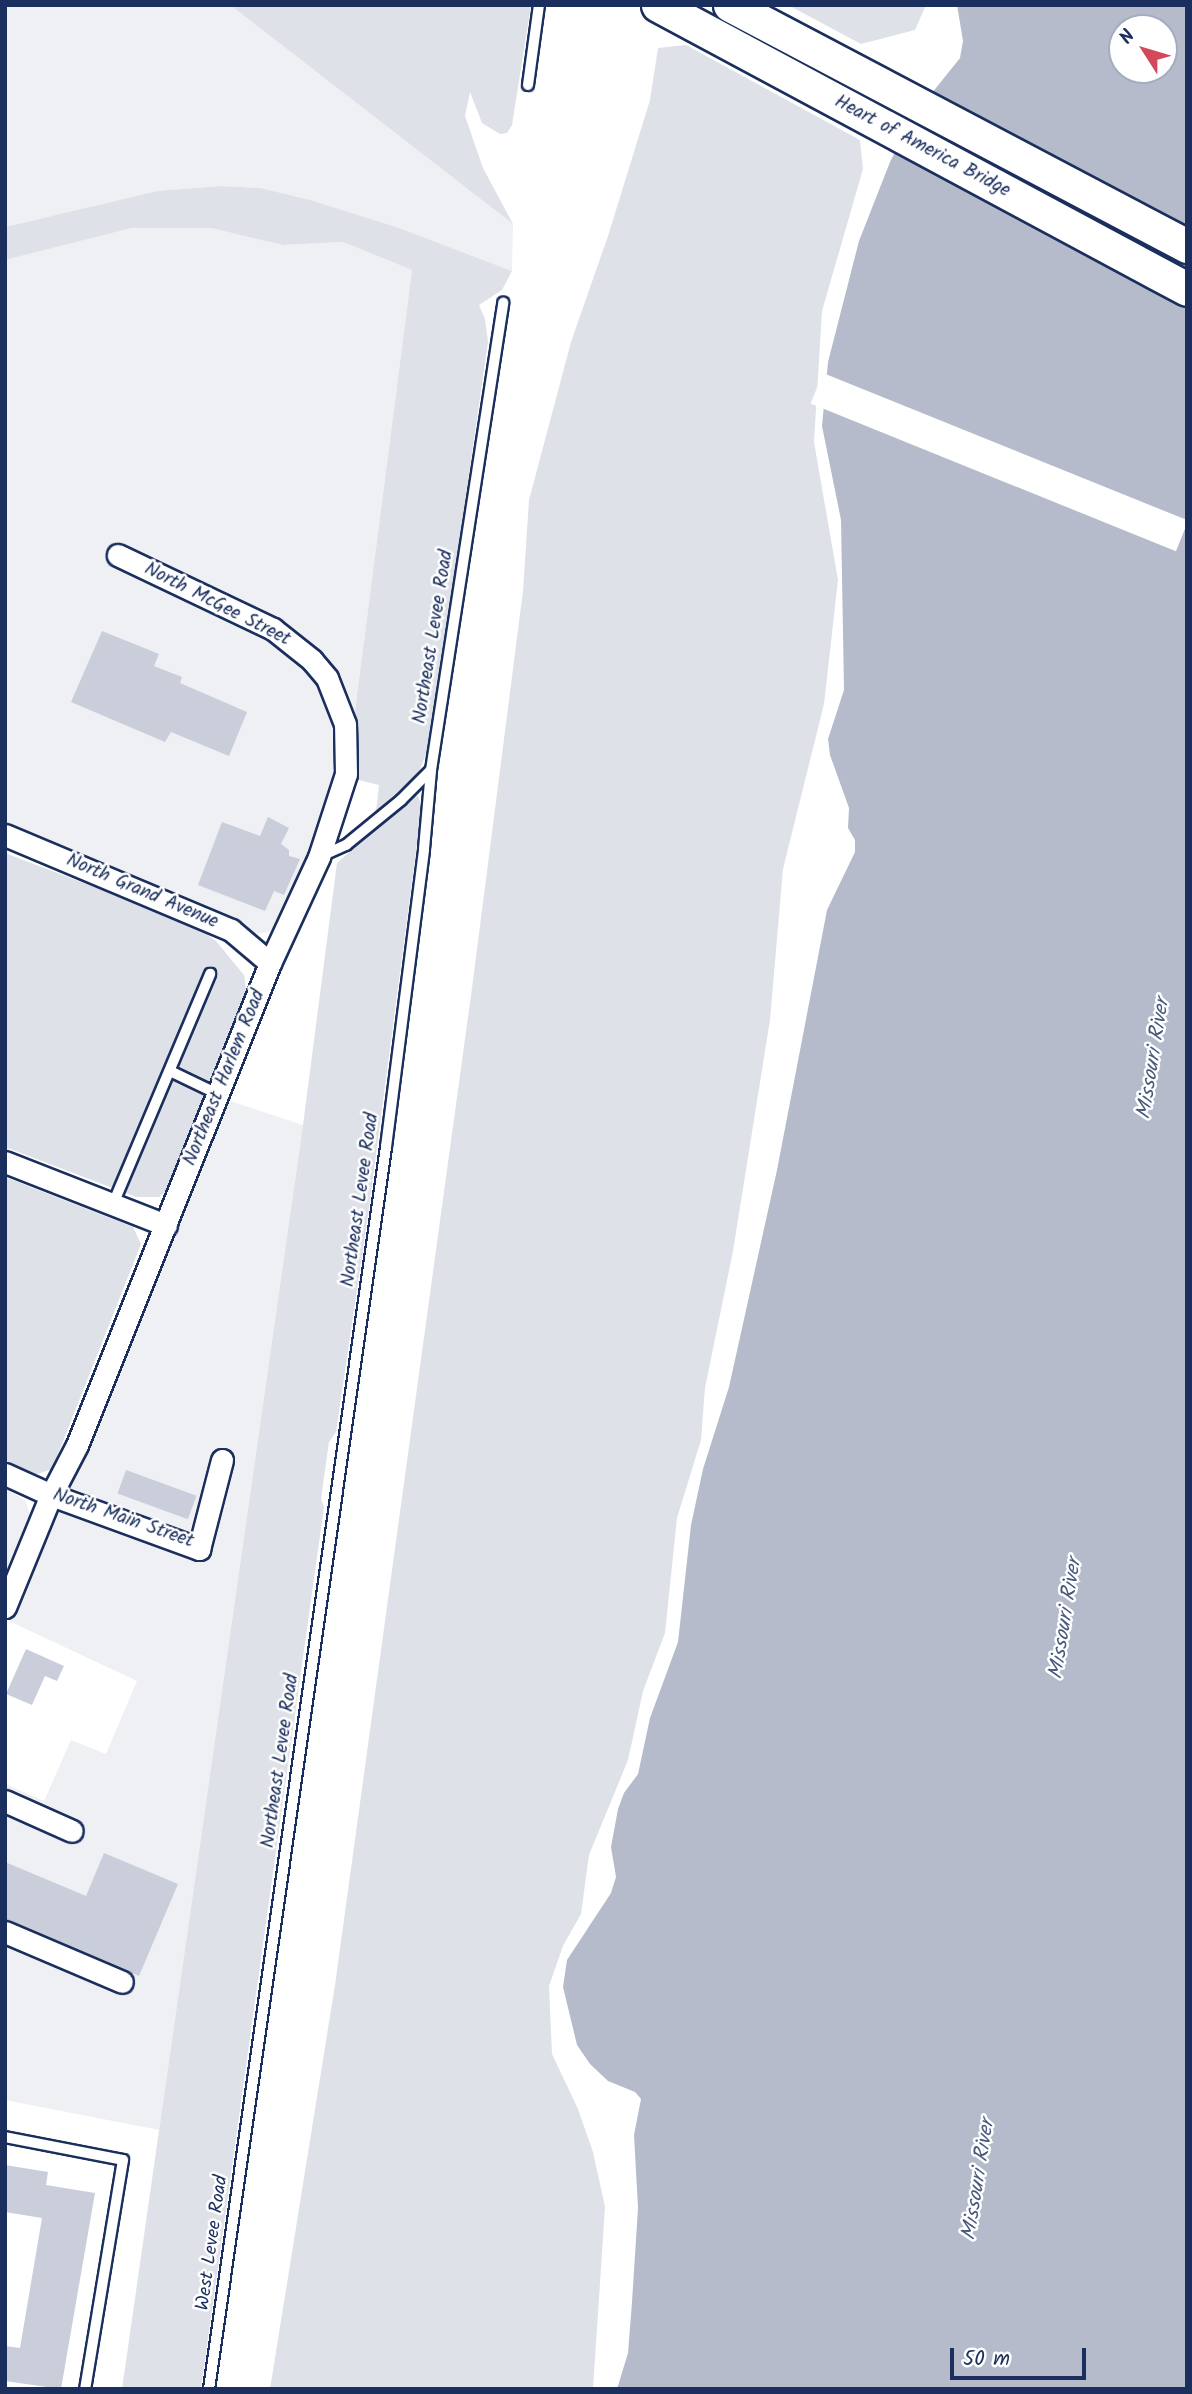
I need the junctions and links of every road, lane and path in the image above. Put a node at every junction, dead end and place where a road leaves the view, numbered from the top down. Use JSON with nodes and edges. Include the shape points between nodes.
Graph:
{"nodes":[{"id":1,"x":539,"y":5,"type":"edge"},
{"id":2,"x":658,"y":5,"type":"edge"},
{"id":3,"x":730,"y":5,"type":"edge"},
{"id":4,"x":528,"y":85,"type":"dead end"},
{"id":5,"x":1187,"y":246,"type":"edge"},
{"id":6,"x":1187,"y":289,"type":"edge"},
{"id":7,"x":503,"y":303,"type":"dead end"},
{"id":8,"x":118,"y":555,"type":"dead end"},
{"id":9,"x":312,"y":660,"type":"joint"},
{"id":10,"x":431,"y":770,"type":"junction"},
{"id":11,"x":5,"y":835,"type":"edge"},
{"id":12,"x":319,"y":857,"type":"junction"},
{"id":13,"x":270,"y":963,"type":"junction"},
{"id":14,"x":210,"y":974,"type":"dead end"},
{"id":15,"x":170,"y":1071,"type":"junction"},
{"id":16,"x":218,"y":1094,"type":"junction"},
{"id":17,"x":5,"y":1162,"type":"edge"},
{"id":18,"x":113,"y":1204,"type":"junction"},
{"id":19,"x":166,"y":1225,"type":"junction"},
{"id":20,"x":222,"y":1460,"type":"dead end"},
{"id":21,"x":5,"y":1474,"type":"edge"},
{"id":22,"x":51,"y":1495,"type":"junction"},
{"id":23,"x":5,"y":1607,"type":"edge"},
{"id":24,"x":5,"y":1801,"type":"edge"},
{"id":25,"x":72,"y":1831,"type":"dead end"},
{"id":26,"x":5,"y":1932,"type":"edge"},
{"id":27,"x":122,"y":1982,"type":"dead end"},
{"id":28,"x":251,"y":2101,"type":"joint"},
{"id":29,"x":5,"y":2137,"type":"edge"},
{"id":30,"x":85,"y":2389,"type":"edge"},
{"id":31,"x":209,"y":2389,"type":"edge"}],
"edges":[{"from":1,"to":4,"type":"lane"},
{"from":2,"to":6,"type":"main road","name":"Heart of America Bridge"},
{"from":3,"to":5,"type":"main road","name":"Heart of America Bridge"},
{"from":7,"to":10,"type":"lane","name":"Northeast Levee Road"},
{"from":8,"to":9,"type":"street","name":"North McGee Street","via":[[273,629]]},
{"from":9,"to":12,"type":"street","name":"Northeast Harlem Road","via":[[327,678],[345,724],[348,749],[341,798]]},
{"from":10,"to":12,"type":"lane","via":[[346,845]]},
{"from":10,"to":28,"type":"lane","name":"Northeast Levee Road","via":[[386,1147]]},
{"from":11,"to":13,"type":"street","name":"North Grand Avenue","via":[[231,930]]},
{"from":12,"to":13,"type":"street","name":"Northeast Harlem Road"},
{"from":13,"to":16,"type":"street","name":"Northeast Harlem Road"},
{"from":14,"to":15,"type":"lane"},
{"from":15,"to":16,"type":"lane"},
{"from":15,"to":18,"type":"lane"},
{"from":16,"to":19,"type":"street","name":"Northeast Harlem Road"},
{"from":17,"to":18,"type":"street"},
{"from":18,"to":19,"type":"street"},
{"from":19,"to":22,"type":"street","name":"Northeast Harlem Road","via":[[77,1445]]},
{"from":20,"to":22,"type":"street","name":"North Main Street","via":[[199,1549]]},
{"from":21,"to":22,"type":"street","name":"North Main Street"},
{"from":22,"to":23,"type":"street","name":"Northeast Harlem Road"},
{"from":24,"to":25,"type":"street"},
{"from":26,"to":27,"type":"street"},
{"from":28,"to":31,"type":"lane","name":"West Levee Road"},
{"from":29,"to":30,"type":"lane","via":[[123,2160]]}]}
